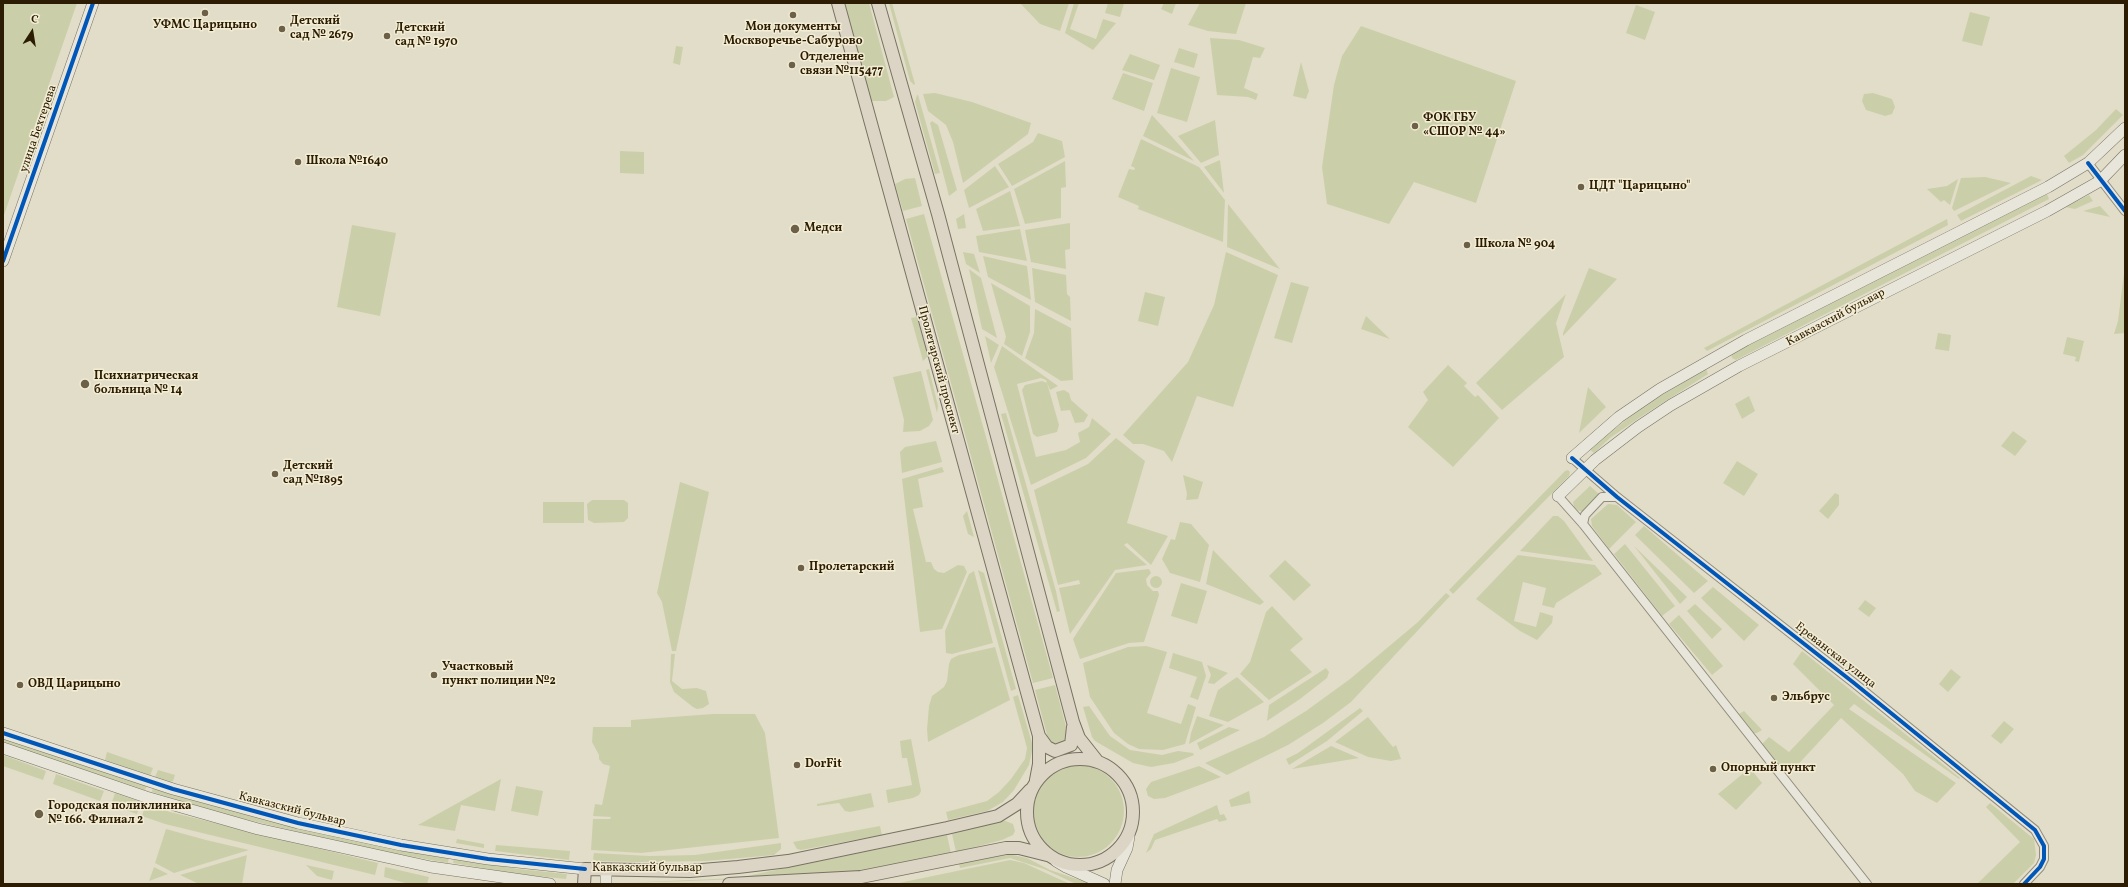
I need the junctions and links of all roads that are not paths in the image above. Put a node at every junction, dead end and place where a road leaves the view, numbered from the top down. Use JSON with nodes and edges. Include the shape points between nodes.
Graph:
{"nodes":[{"id":1,"x":92,"y":3,"type":"edge"},
{"id":2,"x":838,"y":3,"type":"edge"},
{"id":3,"x":878,"y":3,"type":"edge"},
{"id":4,"x":2125,"y":128,"type":"edge"},
{"id":5,"x":2125,"y":155,"type":"edge"},
{"id":6,"x":2088,"y":163,"type":"junction"},
{"id":7,"x":2100,"y":181,"type":"junction"},
{"id":8,"x":2125,"y":211,"type":"edge"},
{"id":9,"x":3,"y":261,"type":"edge"},
{"id":10,"x":1729,"y":350,"type":"junction"},
{"id":11,"x":1739,"y":366,"type":"junction"},
{"id":12,"x":1699,"y":367,"type":"junction"},
{"id":13,"x":1709,"y":384,"type":"junction"},
{"id":14,"x":1572,"y":458,"type":"joint"},
{"id":15,"x":1585,"y":469,"type":"junction"},
{"id":16,"x":1558,"y":496,"type":"joint"},
{"id":17,"x":1617,"y":497,"type":"junction"},
{"id":18,"x":1583,"y":524,"type":"junction"},
{"id":19,"x":1073,"y":722,"type":"junction"},
{"id":20,"x":3,"y":733,"type":"edge"},
{"id":21,"x":1039,"y":736,"type":"junction"},
{"id":22,"x":3,"y":748,"type":"edge"},
{"id":23,"x":1098,"y":762,"type":"junction"},
{"id":24,"x":1033,"y":785,"type":"junction"},
{"id":25,"x":1129,"y":837,"type":"junction"},
{"id":26,"x":1052,"y":858,"type":"junction"},
{"id":27,"x":585,"y":869,"type":"junction"},
{"id":28,"x":606,"y":870,"type":"junction"},
{"id":29,"x":550,"y":884,"type":"edge"},
{"id":30,"x":584,"y":884,"type":"edge"},
{"id":31,"x":606,"y":884,"type":"edge"},
{"id":32,"x":729,"y":884,"type":"edge"},
{"id":33,"x":1104,"y":884,"type":"edge"},
{"id":34,"x":1115,"y":884,"type":"edge"},
{"id":35,"x":1867,"y":884,"type":"edge"},
{"id":36,"x":2024,"y":884,"type":"edge"}],
"edges":[{"from":1,"to":9,"type":"street","name":"улица Бехтерева"},
{"from":2,"to":21,"type":"main road","name":"Пролетарский проспект"},
{"from":3,"to":19,"type":"main road","name":"Пролетарский проспект","via":[[940,222]]},
{"from":4,"to":6,"type":"street","name":"Кавказский бульвар"},
{"from":5,"to":7,"type":"street","name":"Кавказский бульвар"},
{"from":6,"to":7,"type":"street"},
{"from":6,"to":10,"type":"street","name":"Кавказский бульвар","via":[[2048,187]]},
{"from":7,"to":8,"type":"street"},
{"from":7,"to":11,"type":"street","name":"Кавказский бульвар","via":[[2047,211]]},
{"from":10,"to":11,"type":"street","via":[[1724,355],[1726,365],[1732,368]]},
{"from":10,"to":12,"type":"street","name":"Кавказский бульвар"},
{"from":11,"to":13,"type":"street","name":"Кавказский бульвар"},
{"from":12,"to":13,"type":"street","via":[[1705,366],[1713,372],[1714,379]]},
{"from":12,"to":14,"type":"street","name":"Кавказский бульвар","via":[[1660,389],[1619,417]]},
{"from":13,"to":15,"type":"street","name":"Кавказский бульвар","via":[[1638,427]]},
{"from":14,"to":15,"type":"street","name":"Ереванская улица"},
{"from":15,"to":16,"type":"street","name":"Кавказский бульвар"},
{"from":15,"to":17,"type":"street","name":"Ереванская улица"},
{"from":16,"to":18,"type":"street"},
{"from":17,"to":18,"type":"street","via":[[1602,497],[1585,515]]},
{"from":17,"to":36,"type":"street","name":"Ереванская улица","via":[[1860,688],[2035,830],[2044,846],[2044,859]]},
{"from":18,"to":35,"type":"street"},
{"from":19,"to":21,"type":"main road","name":"Пролетарский проспект","via":[[1069,748],[1055,752],[1047,747]]},
{"from":19,"to":23,"type":"main road","name":"Пролетарский проспект","via":[[1079,738]]},
{"from":20,"to":27,"type":"street","name":"Кавказский бульвар","via":[[173,789],[334,831],[488,860]]},
{"from":21,"to":24,"type":"main road","name":"Пролетарский проспект","via":[[1039,764]]},
{"from":22,"to":29,"type":"street","name":"Кавказский бульвар","via":[[146,797],[258,829],[431,867]]},
{"from":23,"to":24,"type":"main road","via":[[1061,763],[1049,769]]},
{"from":23,"to":25,"type":"main road","via":[[1113,768],[1127,784],[1132,796],[1134,815]]},
{"from":24,"to":26,"type":"main road","via":[[1027,803],[1028,822],[1033,837]]},
{"from":24,"to":28,"type":"main road","name":"Кавказский бульвар","via":[[1012,808],[989,819],[788,861],[690,871]]},
{"from":25,"to":26,"type":"main road","via":[[1115,852],[1100,859],[1080,863]]},
{"from":25,"to":34,"type":"street","via":[[1117,870]]},
{"from":26,"to":32,"type":"main road","via":[[1006,848],[861,877]]},
{"from":26,"to":33,"type":"street"},
{"from":27,"to":28,"type":"main road","name":"Кавказский бульвар"},
{"from":27,"to":30,"type":"main road"},
{"from":28,"to":31,"type":"street"}]}
